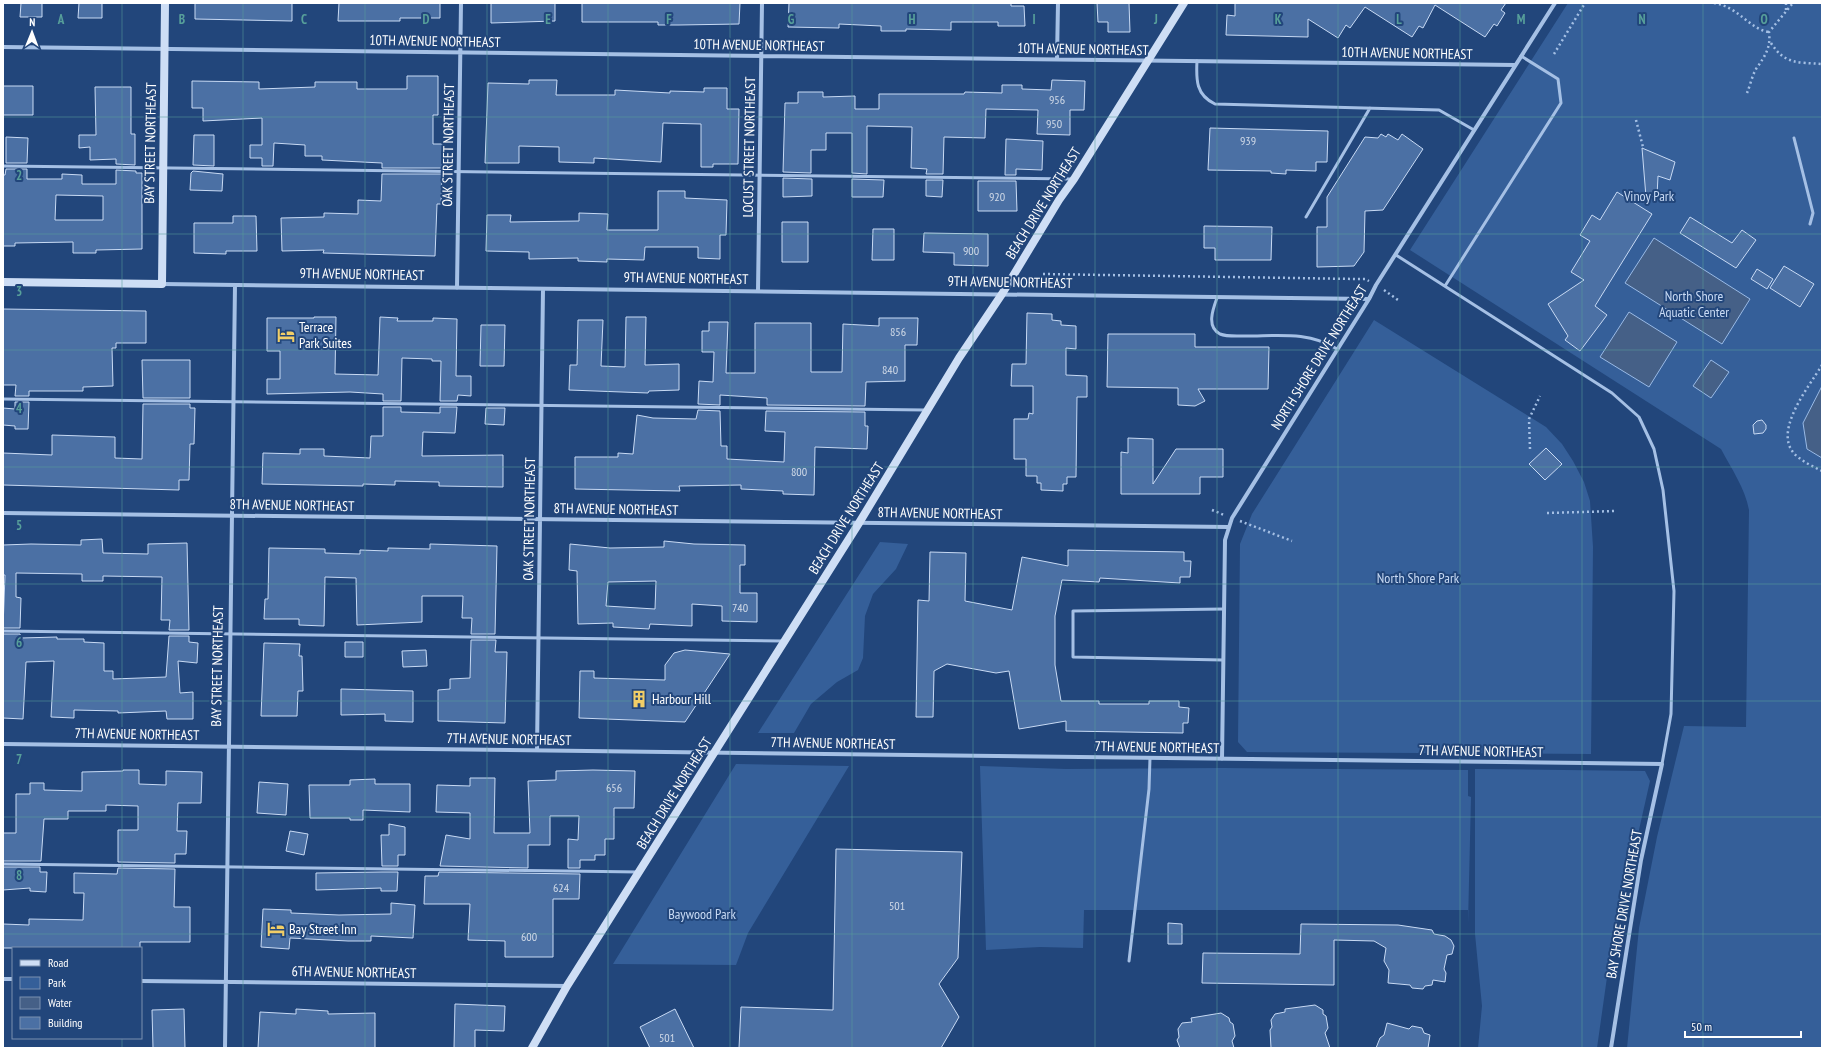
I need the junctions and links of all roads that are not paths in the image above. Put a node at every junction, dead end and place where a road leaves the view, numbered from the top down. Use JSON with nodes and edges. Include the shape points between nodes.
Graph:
{"nodes":[{"id":1,"x":165,"y":3,"type":"edge"},
{"id":2,"x":461,"y":3,"type":"edge"},
{"id":3,"x":762,"y":3,"type":"edge"},
{"id":4,"x":1058,"y":3,"type":"edge"},
{"id":5,"x":1184,"y":3,"type":"edge"},
{"id":6,"x":1555,"y":3,"type":"edge"},
{"id":7,"x":3,"y":47,"type":"edge"},
{"id":8,"x":164,"y":49,"type":"junction"},
{"id":9,"x":460,"y":52,"type":"junction"},
{"id":10,"x":761,"y":56,"type":"junction"},
{"id":11,"x":1521,"y":56,"type":"junction"},
{"id":12,"x":1057,"y":59,"type":"junction"},
{"id":13,"x":1146,"y":60,"type":"junction"},
{"id":14,"x":1198,"y":61,"type":"junction"},
{"id":15,"x":1515,"y":65,"type":"junction"},
{"id":16,"x":1370,"y":108,"type":"junction"},
{"id":17,"x":1474,"y":130,"type":"junction"},
{"id":18,"x":1794,"y":138,"type":"dead end"},
{"id":19,"x":3,"y":166,"type":"edge"},
{"id":20,"x":163,"y":168,"type":"junction"},
{"id":21,"x":459,"y":171,"type":"junction"},
{"id":22,"x":760,"y":175,"type":"junction"},
{"id":23,"x":1074,"y":179,"type":"junction"},
{"id":24,"x":1306,"y":218,"type":"dead end"},
{"id":25,"x":1810,"y":224,"type":"dead end"},
{"id":26,"x":1396,"y":255,"type":"junction"},
{"id":27,"x":3,"y":282,"type":"edge"},
{"id":28,"x":162,"y":284,"type":"junction"},
{"id":29,"x":234,"y":285,"type":"junction"},
{"id":30,"x":1445,"y":286,"type":"junction"},
{"id":31,"x":457,"y":288,"type":"junction"},
{"id":32,"x":543,"y":289,"type":"junction"},
{"id":33,"x":758,"y":291,"type":"junction"},
{"id":34,"x":1002,"y":294,"type":"junction"},
{"id":35,"x":1217,"y":298,"type":"junction"},
{"id":36,"x":1370,"y":299,"type":"junction"},
{"id":37,"x":1337,"y":349,"type":"junction"},
{"id":38,"x":3,"y":399,"type":"edge"},
{"id":39,"x":233,"y":402,"type":"junction"},
{"id":40,"x":541,"y":406,"type":"junction"},
{"id":41,"x":927,"y":410,"type":"junction"},
{"id":42,"x":3,"y":512,"type":"edge"},
{"id":43,"x":232,"y":515,"type":"junction"},
{"id":44,"x":540,"y":519,"type":"junction"},
{"id":45,"x":859,"y":523,"type":"junction"},
{"id":46,"x":1228,"y":527,"type":"junction"},
{"id":47,"x":1224,"y":609,"type":"junction"},
{"id":48,"x":3,"y":631,"type":"edge"},
{"id":49,"x":230,"y":634,"type":"junction"},
{"id":50,"x":539,"y":638,"type":"junction"},
{"id":51,"x":783,"y":640,"type":"junction"},
{"id":52,"x":1223,"y":660,"type":"junction"},
{"id":53,"x":3,"y":744,"type":"edge"},
{"id":54,"x":229,"y":747,"type":"junction"},
{"id":55,"x":537,"y":750,"type":"junction"},
{"id":56,"x":714,"y":752,"type":"junction"},
{"id":57,"x":1150,"y":758,"type":"junction"},
{"id":58,"x":1222,"y":759,"type":"junction"},
{"id":59,"x":1662,"y":764,"type":"junction"},
{"id":60,"x":3,"y":864,"type":"edge"},
{"id":61,"x":228,"y":867,"type":"junction"},
{"id":62,"x":640,"y":872,"type":"junction"},
{"id":63,"x":1129,"y":961,"type":"dead end"},
{"id":64,"x":142,"y":981,"type":"edge"},
{"id":65,"x":226,"y":982,"type":"junction"},
{"id":66,"x":568,"y":986,"type":"junction"},
{"id":67,"x":225,"y":1048,"type":"edge"},
{"id":68,"x":532,"y":1048,"type":"edge"},
{"id":69,"x":1611,"y":1048,"type":"edge"}],
"edges":[{"from":1,"to":8,"type":"street","name":"BAY STREET NORTHEAST"},
{"from":2,"to":9,"type":"street","name":"OAK STREET NORTHEAST"},
{"from":3,"to":10,"type":"street","name":"LOCUST STREET NORTHEAST"},
{"from":4,"to":12,"type":"street"},
{"from":5,"to":13,"type":"street","name":"BEACH DRIVE NORTHEAST"},
{"from":6,"to":11,"type":"street","name":"NORTH SHORE DRIVE NORTHEAST"},
{"from":7,"to":8,"type":"street","name":"10TH AVENUE NORTHEAST"},
{"from":8,"to":9,"type":"street","name":"10TH AVENUE NORTHEAST"},
{"from":8,"to":20,"type":"street","name":"BAY STREET NORTHEAST"},
{"from":9,"to":10,"type":"street","name":"10TH AVENUE NORTHEAST"},
{"from":9,"to":21,"type":"street","name":"OAK STREET NORTHEAST"},
{"from":10,"to":12,"type":"street","name":"10TH AVENUE NORTHEAST"},
{"from":10,"to":22,"type":"street","name":"LOCUST STREET NORTHEAST"},
{"from":11,"to":15,"type":"street","name":"NORTH SHORE DRIVE NORTHEAST"},
{"from":11,"to":30,"type":"lane","via":[[1558,79],[1561,103]]},
{"from":12,"to":13,"type":"street","name":"10TH AVENUE NORTHEAST"},
{"from":13,"to":14,"type":"street","name":"10TH AVENUE NORTHEAST"},
{"from":13,"to":23,"type":"street","name":"BEACH DRIVE NORTHEAST"},
{"from":14,"to":15,"type":"street","name":"10TH AVENUE NORTHEAST"},
{"from":14,"to":16,"type":"lane","via":[[1196,78],[1199,90],[1207,100],[1215,104]]},
{"from":15,"to":17,"type":"street","name":"NORTH SHORE DRIVE NORTHEAST"},
{"from":16,"to":17,"type":"lane","via":[[1439,110]]},
{"from":16,"to":24,"type":"lane"},
{"from":17,"to":26,"type":"street","name":"NORTH SHORE DRIVE NORTHEAST"},
{"from":18,"to":25,"type":"lane","via":[[1813,213]]},
{"from":19,"to":20,"type":"lane"},
{"from":20,"to":21,"type":"lane"},
{"from":20,"to":28,"type":"street","name":"BAY STREET NORTHEAST"},
{"from":21,"to":22,"type":"lane"},
{"from":21,"to":31,"type":"street","name":"OAK STREET NORTHEAST"},
{"from":22,"to":23,"type":"lane"},
{"from":22,"to":33,"type":"street","name":"LOCUST STREET NORTHEAST"},
{"from":23,"to":34,"type":"street","name":"BEACH DRIVE NORTHEAST"},
{"from":26,"to":30,"type":"lane"},
{"from":26,"to":36,"type":"street","name":"NORTH SHORE DRIVE NORTHEAST"},
{"from":27,"to":28,"type":"street","name":"9TH AVENUE NORTHEAST"},
{"from":28,"to":29,"type":"street","name":"9TH AVENUE NORTHEAST"},
{"from":29,"to":31,"type":"street","name":"9TH AVENUE NORTHEAST"},
{"from":29,"to":39,"type":"street","name":"BAY STREET NORTHEAST"},
{"from":30,"to":59,"type":"lane","via":[[1612,393],[1639,418],[1654,449],[1663,490],[1674,591],[1671,714]]},
{"from":31,"to":32,"type":"street","name":"9TH AVENUE NORTHEAST"},
{"from":32,"to":33,"type":"street","name":"9TH AVENUE NORTHEAST"},
{"from":32,"to":40,"type":"street","name":"OAK STREET NORTHEAST"},
{"from":33,"to":34,"type":"street","name":"9TH AVENUE NORTHEAST"},
{"from":34,"to":35,"type":"street","name":"9TH AVENUE NORTHEAST"},
{"from":34,"to":41,"type":"street","name":"BEACH DRIVE NORTHEAST"},
{"from":35,"to":36,"type":"street","name":"9TH AVENUE NORTHEAST"},
{"from":35,"to":37,"type":"lane","via":[[1212,314],[1212,326],[1220,334],[1306,337],[1324,341]]},
{"from":36,"to":37,"type":"street","name":"NORTH SHORE DRIVE NORTHEAST"},
{"from":37,"to":46,"type":"street","name":"NORTH SHORE DRIVE NORTHEAST"},
{"from":38,"to":39,"type":"lane"},
{"from":39,"to":40,"type":"lane"},
{"from":39,"to":43,"type":"street","name":"BAY STREET NORTHEAST"},
{"from":40,"to":41,"type":"lane"},
{"from":40,"to":44,"type":"street","name":"OAK STREET NORTHEAST"},
{"from":41,"to":45,"type":"street","name":"BEACH DRIVE NORTHEAST"},
{"from":42,"to":43,"type":"street","name":"8TH AVENUE NORTHEAST"},
{"from":43,"to":44,"type":"street","name":"8TH AVENUE NORTHEAST"},
{"from":43,"to":49,"type":"street","name":"BAY STREET NORTHEAST"},
{"from":44,"to":45,"type":"street","name":"8TH AVENUE NORTHEAST"},
{"from":44,"to":50,"type":"street","name":"OAK STREET NORTHEAST"},
{"from":45,"to":46,"type":"street","name":"8TH AVENUE NORTHEAST"},
{"from":45,"to":51,"type":"street","name":"BEACH DRIVE NORTHEAST"},
{"from":46,"to":47,"type":"street","name":"NORTH SHORE DRIVE NORTHEAST","via":[[1225,540]]},
{"from":47,"to":52,"type":"street","name":"NORTH SHORE DRIVE NORTHEAST"},
{"from":47,"to":52,"type":"lane","via":[[1073,611],[1073,657]]},
{"from":48,"to":49,"type":"lane"},
{"from":49,"to":50,"type":"lane"},
{"from":49,"to":54,"type":"street","name":"BAY STREET NORTHEAST"},
{"from":50,"to":51,"type":"lane"},
{"from":50,"to":55,"type":"street","name":"OAK STREET NORTHEAST"},
{"from":51,"to":56,"type":"street","name":"BEACH DRIVE NORTHEAST"},
{"from":52,"to":58,"type":"street","name":"NORTH SHORE DRIVE NORTHEAST"},
{"from":53,"to":54,"type":"street","name":"7TH AVENUE NORTHEAST"},
{"from":54,"to":55,"type":"street","name":"7TH AVENUE NORTHEAST"},
{"from":54,"to":61,"type":"street","name":"BAY STREET NORTHEAST"},
{"from":55,"to":56,"type":"street","name":"7TH AVENUE NORTHEAST"},
{"from":56,"to":57,"type":"street","name":"7TH AVENUE NORTHEAST"},
{"from":56,"to":62,"type":"street","name":"BEACH DRIVE NORTHEAST"},
{"from":57,"to":58,"type":"street","name":"7TH AVENUE NORTHEAST"},
{"from":57,"to":63,"type":"lane","via":[[1150,789]]},
{"from":58,"to":59,"type":"street","name":"7TH AVENUE NORTHEAST"},
{"from":59,"to":69,"type":"street","name":"BAY SHORE DRIVE NORTHEAST","via":[[1641,860]]},
{"from":60,"to":61,"type":"lane"},
{"from":61,"to":62,"type":"lane"},
{"from":61,"to":65,"type":"street","name":"BAY STREET NORTHEAST"},
{"from":62,"to":66,"type":"street","name":"BEACH DRIVE NORTHEAST"},
{"from":64,"to":65,"type":"street","name":"6TH AVENUE NORTHEAST"},
{"from":65,"to":66,"type":"street","name":"6TH AVENUE NORTHEAST"},
{"from":65,"to":67,"type":"street","name":"BAY STREET NORTHEAST"},
{"from":66,"to":68,"type":"street","name":"BEACH DRIVE NORTHEAST"}]}
